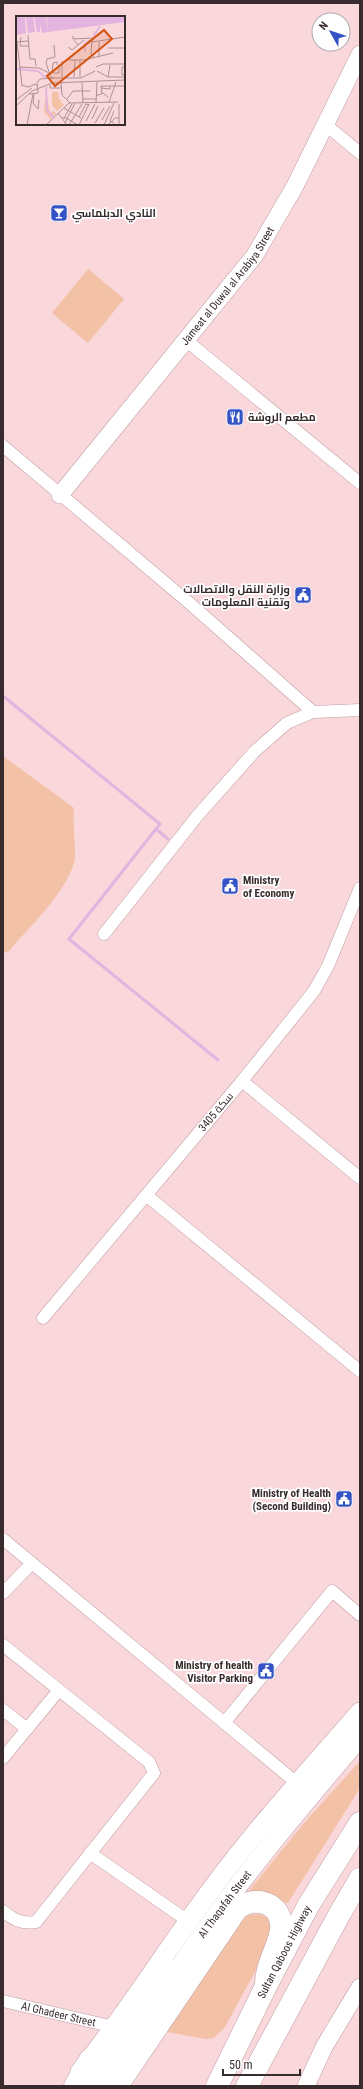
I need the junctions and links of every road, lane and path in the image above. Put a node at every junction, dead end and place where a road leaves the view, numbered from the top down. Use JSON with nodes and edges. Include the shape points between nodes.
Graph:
{"nodes":[{"id":1,"x":360,"y":54,"type":"edge"},
{"id":2,"x":326,"y":125,"type":"junction"},
{"id":3,"x":360,"y":153,"type":"edge"},
{"id":4,"x":187,"y":340,"type":"junction"},
{"id":5,"x":3,"y":446,"type":"edge"},
{"id":6,"x":360,"y":483,"type":"edge"},
{"id":7,"x":60,"y":495,"type":"junction"},
{"id":8,"x":360,"y":710,"type":"edge"},
{"id":9,"x":313,"y":712,"type":"junction"},
{"id":10,"x":360,"y":888,"type":"edge"},
{"id":11,"x":104,"y":934,"type":"dead end"},
{"id":12,"x":242,"y":1080,"type":"junction"},
{"id":13,"x":360,"y":1178,"type":"edge"},
{"id":14,"x":146,"y":1195,"type":"junction"},
{"id":15,"x":43,"y":1318,"type":"dead end"},
{"id":16,"x":360,"y":1371,"type":"edge"},
{"id":17,"x":3,"y":1539,"type":"edge"},
{"id":18,"x":32,"y":1563,"type":"junction"},
{"id":19,"x":3,"y":1594,"type":"edge"},
{"id":20,"x":360,"y":1615,"type":"edge"},
{"id":21,"x":3,"y":1645,"type":"edge"},
{"id":22,"x":59,"y":1690,"type":"junction"},
{"id":23,"x":3,"y":1710,"type":"edge"},
{"id":24,"x":360,"y":1712,"type":"edge"},
{"id":25,"x":224,"y":1723,"type":"junction"},
{"id":26,"x":27,"y":1729,"type":"junction"},
{"id":27,"x":360,"y":1737,"type":"edge"},
{"id":28,"x":3,"y":1758,"type":"edge"},
{"id":29,"x":298,"y":1784,"type":"junction"},
{"id":30,"x":360,"y":1823,"type":"edge"},
{"id":31,"x":90,"y":1854,"type":"junction"},
{"id":32,"x":360,"y":1879,"type":"edge"},
{"id":33,"x":360,"y":1900,"type":"edge"},
{"id":34,"x":3,"y":1911,"type":"edge"},
{"id":35,"x":338,"y":1915,"type":"junction"},
{"id":36,"x":188,"y":1921,"type":"junction"},
{"id":37,"x":178,"y":1970,"type":"junction"},
{"id":38,"x":266,"y":1986,"type":"junction"},
{"id":39,"x":360,"y":1987,"type":"edge"},
{"id":40,"x":3,"y":2001,"type":"edge"},
{"id":41,"x":114,"y":2028,"type":"junction"},
{"id":42,"x":90,"y":2060,"type":"junction"},
{"id":43,"x":69,"y":2086,"type":"edge"},
{"id":44,"x":76,"y":2086,"type":"edge"},
{"id":45,"x":94,"y":2086,"type":"edge"},
{"id":46,"x":111,"y":2086,"type":"edge"},
{"id":47,"x":117,"y":2086,"type":"edge"},
{"id":48,"x":217,"y":2086,"type":"edge"},
{"id":49,"x":247,"y":2086,"type":"edge"},
{"id":50,"x":306,"y":2086,"type":"edge"}],
"edges":[{"from":1,"to":2,"type":"street","name":"Jameat al Duwal al Arabiya Street"},
{"from":2,"to":3,"type":"street"},
{"from":2,"to":4,"type":"street","name":"Jameat al Duwal al Arabiya Street","via":[[285,205],[255,255]]},
{"from":4,"to":6,"type":"street"},
{"from":4,"to":7,"type":"street","name":"Jameat al Duwal al Arabiya Street"},
{"from":5,"to":7,"type":"street"},
{"from":7,"to":9,"type":"street","via":[[187,601]]},
{"from":8,"to":9,"type":"street"},
{"from":9,"to":11,"type":"street","via":[[287,723],[255,751],[198,815]]},
{"from":10,"to":12,"type":"street","name":"سكة 3405","via":[[328,966],[314,991]]},
{"from":12,"to":13,"type":"street"},
{"from":12,"to":14,"type":"street","name":"سكة 3405"},
{"from":14,"to":15,"type":"street","name":"سكة 3405"},
{"from":14,"to":16,"type":"street"},
{"from":17,"to":18,"type":"street"},
{"from":18,"to":19,"type":"street"},
{"from":18,"to":25,"type":"street"},
{"from":20,"to":25,"type":"street","via":[[332,1591]]},
{"from":21,"to":22,"type":"street"},
{"from":22,"to":26,"type":"street"},
{"from":22,"to":31,"type":"street","via":[[149,1762],[154,1773]]},
{"from":23,"to":26,"type":"street"},
{"from":24,"to":29,"type":"main road","name":"Al Thaqafah Street"},
{"from":25,"to":29,"type":"street"},
{"from":26,"to":28,"type":"street"},
{"from":27,"to":37,"type":"main road","name":"Al Thaqafah Street","via":[[244,1877]]},
{"from":29,"to":36,"type":"main road","name":"Al Thaqafah Street","via":[[241,1851]]},
{"from":30,"to":38,"type":"highway","name":"Sultan Qaboos Highway","via":[[308,1906]]},
{"from":31,"to":34,"type":"street","via":[[36,1922],[24,1924]]},
{"from":31,"to":36,"type":"street"},
{"from":32,"to":35,"type":"highway"},
{"from":33,"to":35,"type":"highway"},
{"from":35,"to":49,"type":"highway"},
{"from":36,"to":41,"type":"main road","name":"Al Thaqafah Street"},
{"from":37,"to":45,"type":"highway","via":[[161,1988]]},
{"from":37,"to":46,"type":"main road","name":"Al Thaqafah Street","via":[[156,2004]]},
{"from":38,"to":47,"type":"highway","via":[[267,1969],[280,1938],[282,1924],[273,1908],[262,1902],[251,1902],[236,1910]]},
{"from":38,"to":48,"type":"highway","name":"Sultan Qaboos Highway"},
{"from":39,"to":50,"type":"street","via":[[324,2047]]},
{"from":40,"to":41,"type":"street","name":"Al Ghadeer Street"},
{"from":41,"to":42,"type":"main road","name":"Al Thaqafah Street"},
{"from":41,"to":45,"type":"highway","via":[[120,2033],[120,2041],[98,2073]]},
{"from":42,"to":43,"type":"main road","name":"Al Thaqafah Street"},
{"from":42,"to":44,"type":"highway"}]}
